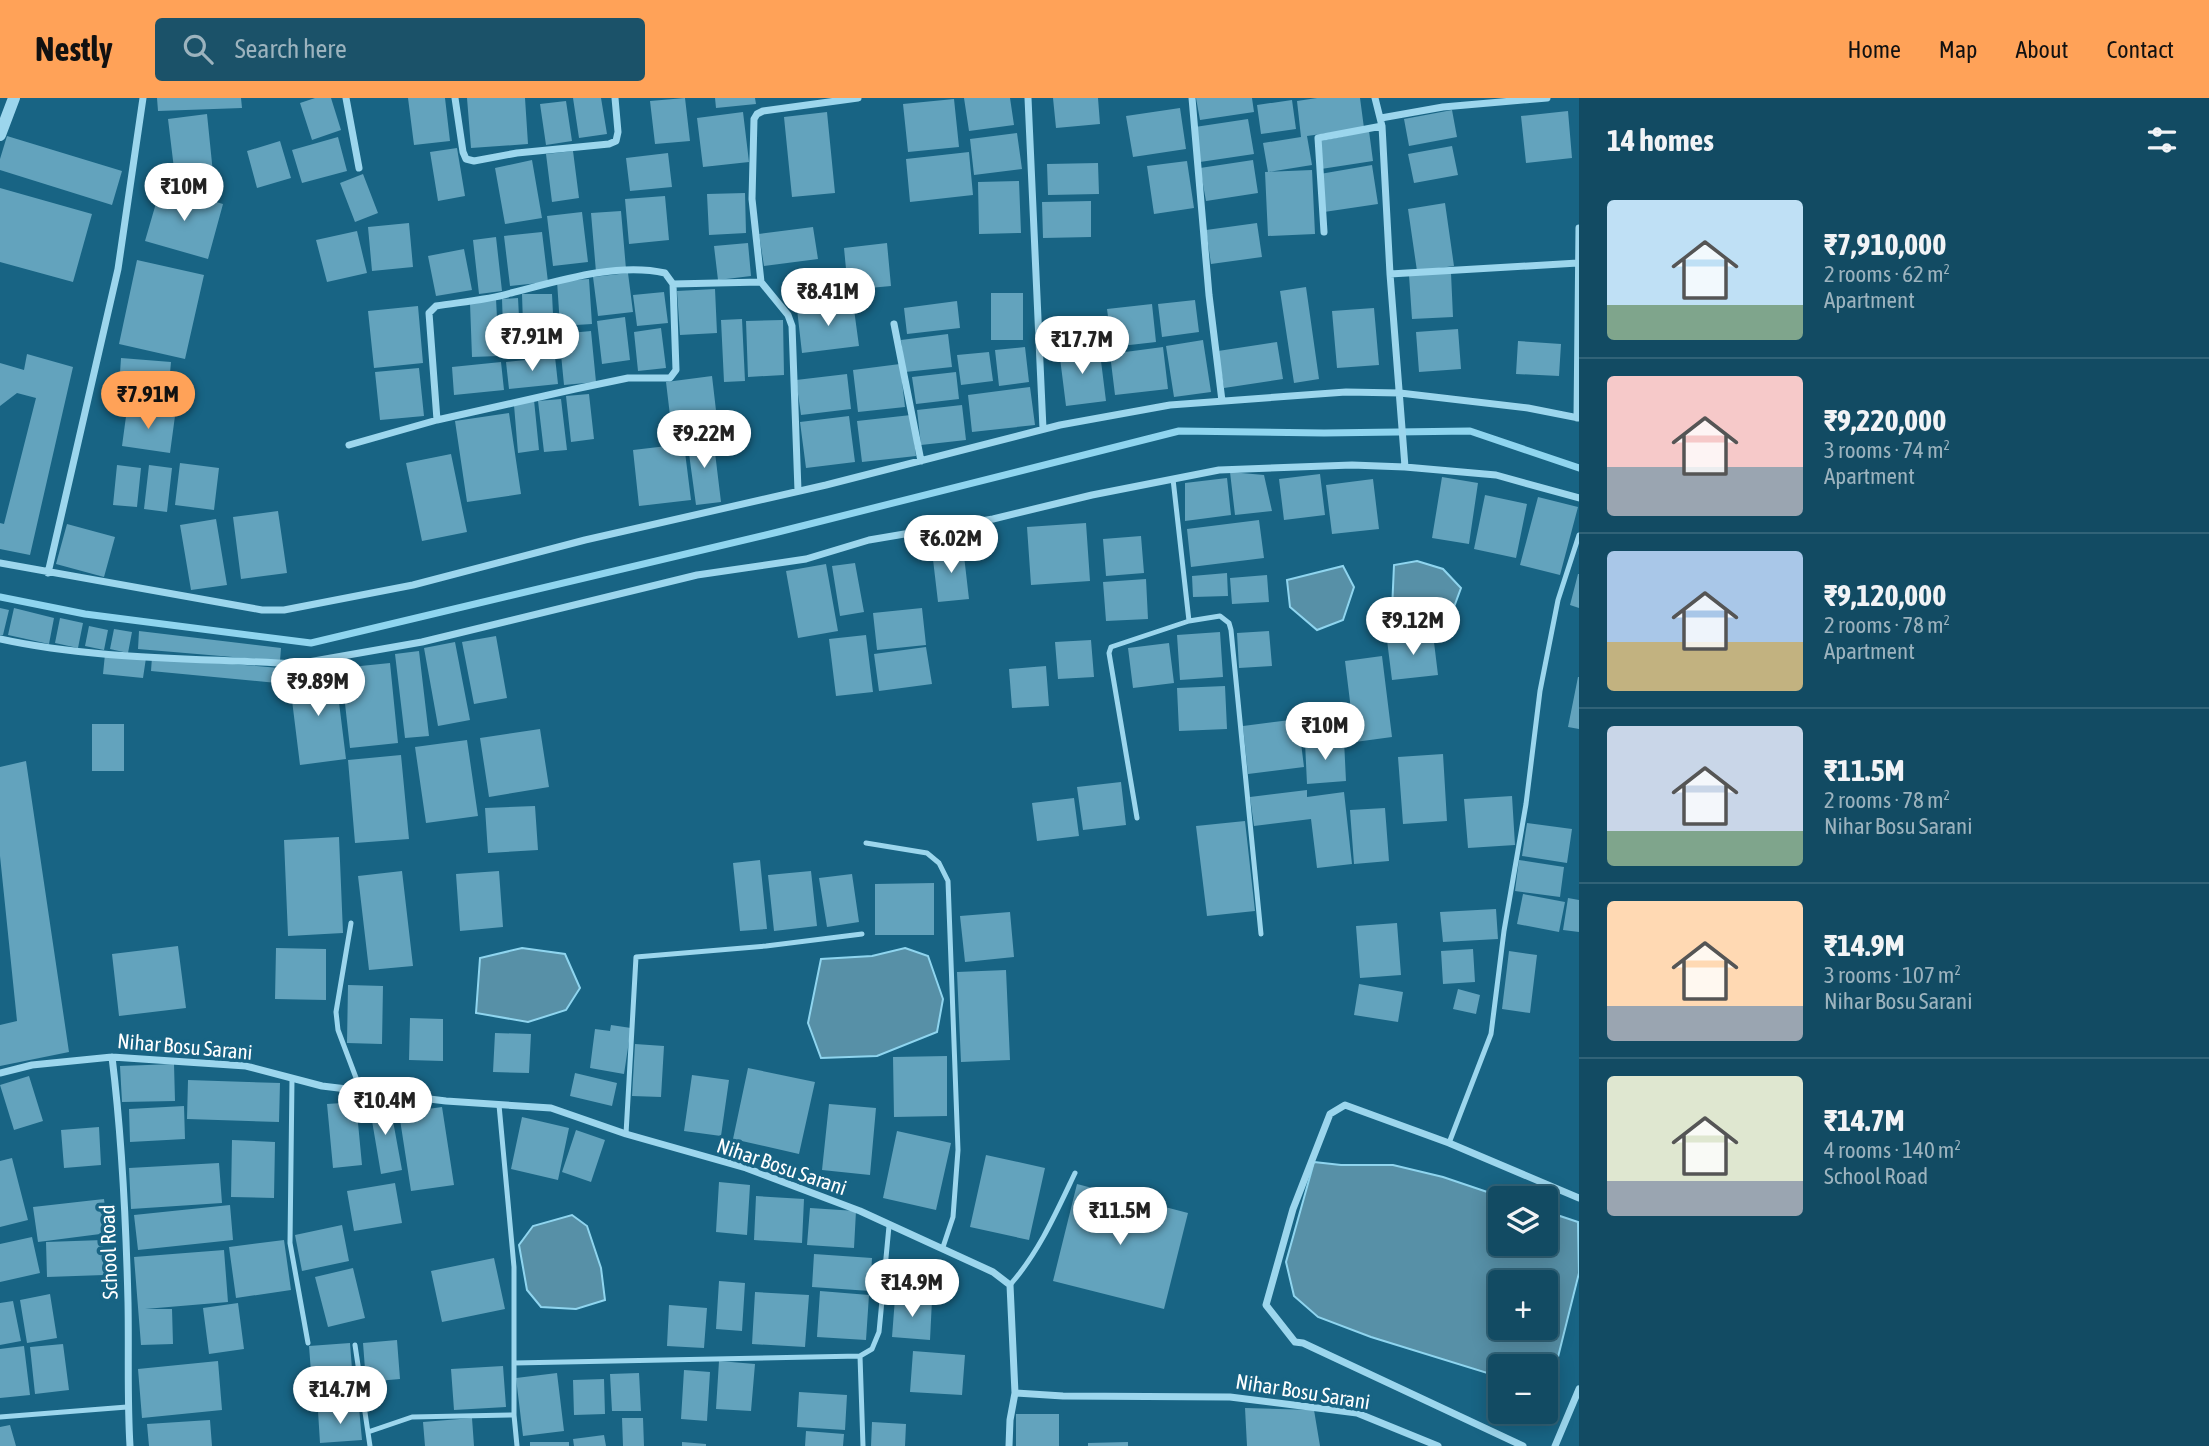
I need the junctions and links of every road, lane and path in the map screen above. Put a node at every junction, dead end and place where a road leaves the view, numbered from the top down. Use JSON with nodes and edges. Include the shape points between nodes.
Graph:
{"nodes":[{"id":1,"x":14,"y":98,"type":"edge"},
{"id":2,"x":143,"y":98,"type":"edge"},
{"id":3,"x":346,"y":98,"type":"edge"},
{"id":4,"x":456,"y":98,"type":"edge"},
{"id":5,"x":615,"y":98,"type":"edge"},
{"id":6,"x":858,"y":98,"type":"edge"},
{"id":7,"x":1028,"y":98,"type":"edge"},
{"id":8,"x":1192,"y":98,"type":"edge"},
{"id":9,"x":1375,"y":98,"type":"edge"},
{"id":10,"x":1547,"y":98,"type":"edge"},
{"id":11,"x":1381,"y":122,"type":"junction"},
{"id":12,"x":0,"y":135,"type":"edge"},
{"id":13,"x":359,"y":168,"type":"dead end"},
{"id":14,"x":1579,"y":228,"type":"edge"},
{"id":15,"x":1324,"y":232,"type":"dead end"},
{"id":16,"x":1578,"y":263,"type":"edge"},
{"id":17,"x":1390,"y":274,"type":"junction"},
{"id":18,"x":761,"y":282,"type":"junction"},
{"id":19,"x":673,"y":284,"type":"junction"},
{"id":20,"x":894,"y":324,"type":"dead end"},
{"id":21,"x":1400,"y":393,"type":"junction"},
{"id":22,"x":1222,"y":401,"type":"junction"},
{"id":23,"x":1578,"y":418,"type":"edge"},
{"id":24,"x":437,"y":420,"type":"junction"},
{"id":25,"x":1043,"y":429,"type":"junction"},
{"id":26,"x":349,"y":445,"type":"dead end"},
{"id":27,"x":921,"y":461,"type":"junction"},
{"id":28,"x":1405,"y":467,"type":"junction"},
{"id":29,"x":1173,"y":479,"type":"junction"},
{"id":30,"x":798,"y":491,"type":"junction"},
{"id":31,"x":1579,"y":498,"type":"edge"},
{"id":32,"x":1579,"y":535,"type":"edge"},
{"id":33,"x":0,"y":562,"type":"edge"},
{"id":34,"x":48,"y":573,"type":"junction"},
{"id":35,"x":1189,"y":621,"type":"junction"},
{"id":36,"x":0,"y":639,"type":"edge"},
{"id":37,"x":1137,"y":818,"type":"dead end"},
{"id":38,"x":866,"y":843,"type":"dead end"},
{"id":39,"x":351,"y":923,"type":"dead end"},
{"id":40,"x":862,"y":934,"type":"dead end"},
{"id":41,"x":1261,"y":934,"type":"dead end"},
{"id":42,"x":112,"y":1057,"type":"junction"},
{"id":43,"x":0,"y":1073,"type":"edge"},
{"id":44,"x":292,"y":1079,"type":"junction"},
{"id":45,"x":361,"y":1091,"type":"junction"},
{"id":46,"x":499,"y":1105,"type":"junction"},
{"id":47,"x":626,"y":1135,"type":"junction"},
{"id":48,"x":1449,"y":1143,"type":"junction"},
{"id":49,"x":1075,"y":1173,"type":"dead end"},
{"id":50,"x":1579,"y":1198,"type":"edge"},
{"id":51,"x":890,"y":1226,"type":"junction"},
{"id":52,"x":943,"y":1247,"type":"junction"},
{"id":53,"x":1010,"y":1285,"type":"junction"},
{"id":54,"x":308,"y":1343,"type":"dead end"},
{"id":55,"x":355,"y":1345,"type":"dead end"},
{"id":56,"x":860,"y":1356,"type":"junction"},
{"id":57,"x":514,"y":1363,"type":"junction"},
{"id":58,"x":1579,"y":1389,"type":"edge"},
{"id":59,"x":1015,"y":1393,"type":"junction"},
{"id":60,"x":127,"y":1407,"type":"junction"},
{"id":61,"x":514,"y":1415,"type":"junction"},
{"id":62,"x":0,"y":1418,"type":"edge"},
{"id":63,"x":368,"y":1432,"type":"junction"},
{"id":64,"x":130,"y":1446,"type":"edge"},
{"id":65,"x":370,"y":1446,"type":"edge"},
{"id":66,"x":517,"y":1446,"type":"edge"},
{"id":67,"x":863,"y":1446,"type":"edge"},
{"id":68,"x":1009,"y":1446,"type":"edge"},
{"id":69,"x":1438,"y":1446,"type":"edge"},
{"id":70,"x":1523,"y":1446,"type":"edge"},
{"id":71,"x":1555,"y":1446,"type":"edge"}],
"edges":[{"from":1,"to":12,"type":"street"},
{"from":2,"to":34,"type":"street","via":[[118,269]]},
{"from":3,"to":13,"type":"street"},
{"from":4,"to":5,"type":"street","via":[[463,152],[466,159],[474,161],[610,144],[618,132]]},
{"from":6,"to":18,"type":"street","via":[[763,111],[754,119],[752,200]]},
{"from":7,"to":25,"type":"street"},
{"from":8,"to":22,"type":"street"},
{"from":9,"to":11,"type":"street"},
{"from":10,"to":11,"type":"street","via":[[1443,107]]},
{"from":11,"to":15,"type":"street","via":[[1318,138]]},
{"from":11,"to":17,"type":"street"},
{"from":14,"to":16,"type":"street"},
{"from":16,"to":17,"type":"street"},
{"from":16,"to":23,"type":"street"},
{"from":17,"to":21,"type":"street"},
{"from":18,"to":19,"type":"street"},
{"from":18,"to":30,"type":"street","via":[[792,326]]},
{"from":19,"to":24,"type":"street","via":[[676,370],[670,378],[628,379]]},
{"from":19,"to":24,"type":"street","via":[[665,273],[649,269],[587,275],[436,306],[429,313]]},
{"from":20,"to":27,"type":"street"},
{"from":21,"to":22,"type":"street"},
{"from":21,"to":23,"type":"street"},
{"from":21,"to":28,"type":"street"},
{"from":22,"to":25,"type":"street","via":[[1170,405]]},
{"from":24,"to":26,"type":"street"},
{"from":25,"to":27,"type":"street"},
{"from":27,"to":30,"type":"street"},
{"from":28,"to":29,"type":"street","via":[[1219,470]]},
{"from":28,"to":31,"type":"street","via":[[1496,475]]},
{"from":29,"to":35,"type":"lane"},
{"from":29,"to":36,"type":"street","via":[[993,519],[869,540],[806,559],[697,575],[422,642],[297,664],[91,653]]},
{"from":30,"to":34,"type":"street","via":[[413,585],[284,610]]},
{"from":32,"to":48,"type":"lane","via":[[1558,600],[1540,691],[1491,1034]]},
{"from":33,"to":34,"type":"street"},
{"from":35,"to":37,"type":"lane","via":[[1111,647],[1109,653]]},
{"from":35,"to":41,"type":"lane","via":[[1220,616],[1231,630]]},
{"from":38,"to":52,"type":"lane","via":[[927,853],[939,863],[948,881],[958,1150],[953,1217]]},
{"from":39,"to":45,"type":"lane","via":[[336,1012],[338,1030]]},
{"from":40,"to":47,"type":"lane","via":[[636,957]]},
{"from":42,"to":43,"type":"street","name":"Nihar Bosu Sarani"},
{"from":42,"to":44,"type":"street","name":"Nihar Bosu Sarani","via":[[246,1066]]},
{"from":42,"to":60,"type":"street","name":"School Road","via":[[122,1161]]},
{"from":44,"to":45,"type":"street","name":"Nihar Bosu Sarani"},
{"from":44,"to":54,"type":"lane","via":[[289,1243]]},
{"from":45,"to":46,"type":"street","name":"Nihar Bosu Sarani"},
{"from":46,"to":47,"type":"street","name":"Nihar Bosu Sarani","via":[[551,1108]]},
{"from":46,"to":57,"type":"lane","via":[[514,1267]]},
{"from":47,"to":51,"type":"street","name":"Nihar Bosu Sarani","via":[[746,1168]]},
{"from":48,"to":50,"type":"street"},
{"from":48,"to":70,"type":"street","via":[[1345,1105],[1330,1114],[1293,1209],[1265,1305],[1295,1342]]},
{"from":49,"to":53,"type":"lane","via":[[1027,1266]]},
{"from":51,"to":52,"type":"street","name":"Nihar Bosu Sarani"},
{"from":51,"to":56,"type":"lane","via":[[876,1342]]},
{"from":52,"to":53,"type":"street","name":"Nihar Bosu Sarani"},
{"from":53,"to":59,"type":"street"},
{"from":55,"to":63,"type":"lane"},
{"from":56,"to":57,"type":"lane"},
{"from":56,"to":67,"type":"lane"},
{"from":57,"to":61,"type":"lane"},
{"from":58,"to":71,"type":"street"},
{"from":59,"to":68,"type":"street"},
{"from":59,"to":69,"type":"street","name":"Nihar Bosu Sarani","via":[[1256,1400],[1357,1413]]},
{"from":60,"to":62,"type":"lane"},
{"from":60,"to":64,"type":"street","name":"School Road"},
{"from":61,"to":63,"type":"lane","via":[[412,1417]]},
{"from":61,"to":66,"type":"lane"},
{"from":63,"to":65,"type":"lane"}]}
